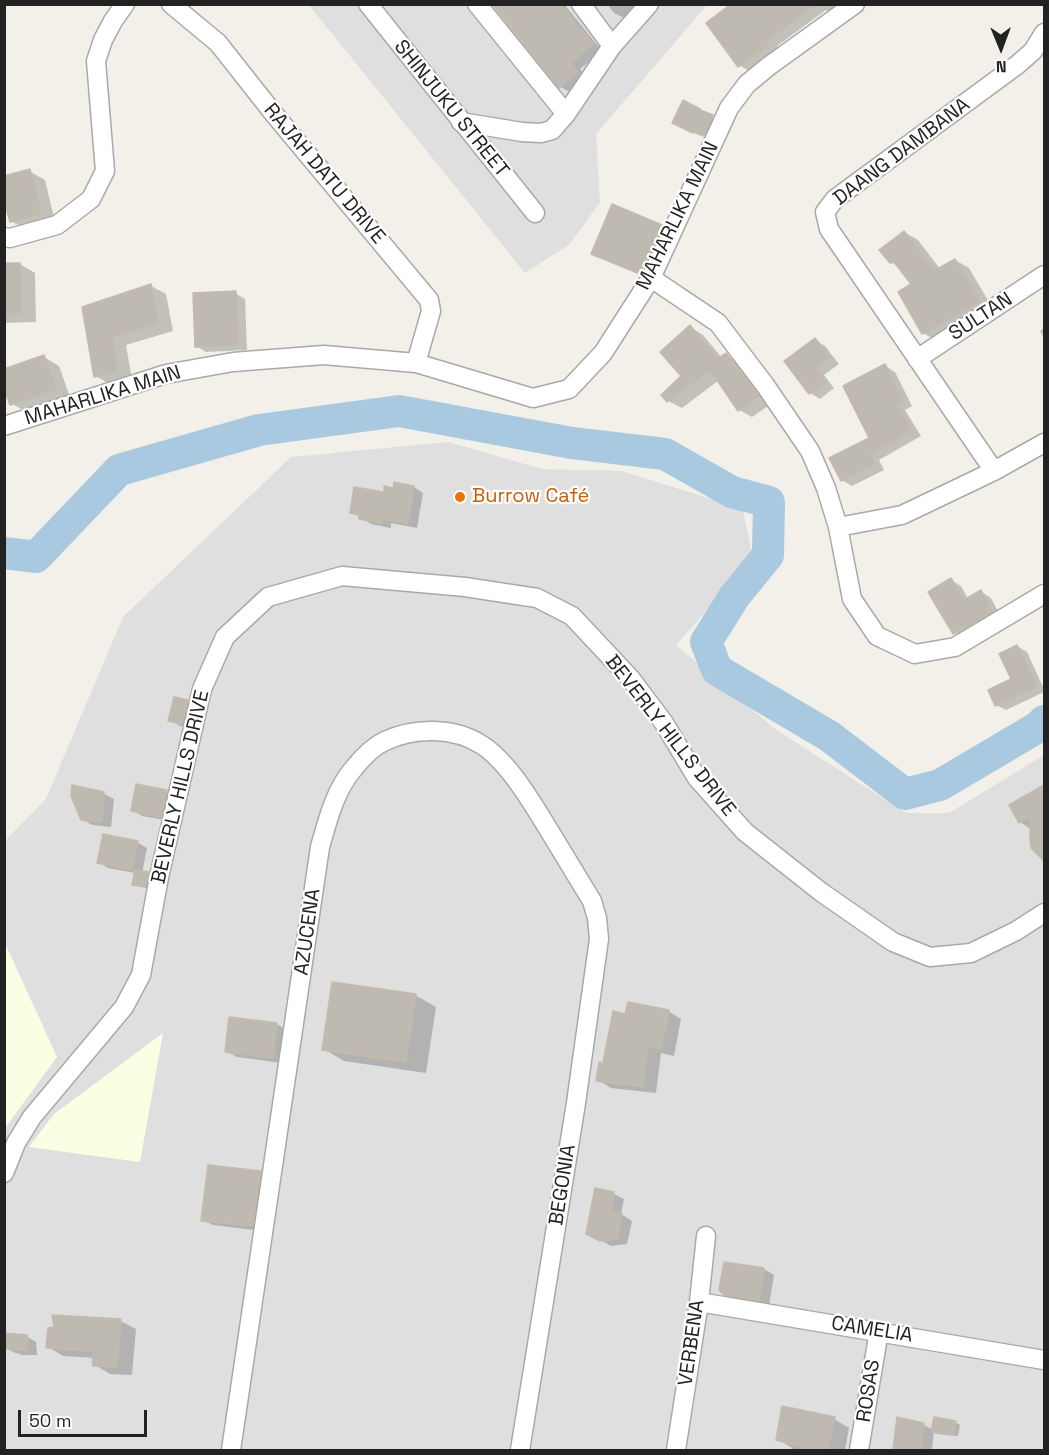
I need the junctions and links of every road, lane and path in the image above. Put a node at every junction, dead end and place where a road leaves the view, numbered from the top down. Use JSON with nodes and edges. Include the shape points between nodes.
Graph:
{"nodes":[{"id":1,"x":124,"y":4,"type":"edge"},
{"id":2,"x":171,"y":4,"type":"edge"},
{"id":3,"x":368,"y":4,"type":"edge"},
{"id":4,"x":477,"y":4,"type":"edge"},
{"id":5,"x":581,"y":4,"type":"edge"},
{"id":6,"x":649,"y":4,"type":"edge"},
{"id":7,"x":855,"y":4,"type":"edge"},
{"id":8,"x":1044,"y":33,"type":"edge"},
{"id":9,"x":612,"y":46,"type":"junction"},
{"id":10,"x":566,"y":114,"type":"junction"},
{"id":11,"x":461,"y":122,"type":"junction"},
{"id":12,"x":535,"y":213,"type":"dead end"},
{"id":13,"x":4,"y":237,"type":"edge"},
{"id":14,"x":1044,"y":275,"type":"edge"},
{"id":15,"x":651,"y":279,"type":"junction"},
{"id":16,"x":916,"y":359,"type":"junction"},
{"id":17,"x":416,"y":363,"type":"junction"},
{"id":18,"x":4,"y":426,"type":"edge"},
{"id":19,"x":1044,"y":443,"type":"edge"},
{"id":20,"x":994,"y":471,"type":"junction"},
{"id":21,"x":838,"y":527,"type":"junction"},
{"id":22,"x":1044,"y":594,"type":"edge"},
{"id":23,"x":1044,"y":913,"type":"edge"},
{"id":24,"x":597,"y":918,"type":"joint"},
{"id":25,"x":4,"y":1173,"type":"edge"},
{"id":26,"x":706,"y":1236,"type":"dead end"},
{"id":27,"x":699,"y":1302,"type":"junction"},
{"id":28,"x":879,"y":1331,"type":"junction"},
{"id":29,"x":1044,"y":1360,"type":"edge"},
{"id":30,"x":231,"y":1450,"type":"edge"},
{"id":31,"x":520,"y":1450,"type":"edge"},
{"id":32,"x":676,"y":1450,"type":"edge"},
{"id":33,"x":859,"y":1450,"type":"edge"}],
"edges":[{"from":1,"to":13,"type":"street","via":[[102,40],[96,61],[105,171],[91,199],[57,225]]},
{"from":2,"to":17,"type":"street","name":"RAJAH DATU DRIVE","via":[[218,43],[429,300],[431,311]]},
{"from":3,"to":11,"type":"street","name":"SHINJUKU STREET"},
{"from":4,"to":10,"type":"street"},
{"from":5,"to":9,"type":"street"},
{"from":6,"to":9,"type":"street"},
{"from":7,"to":15,"type":"street","name":"MAHARLIKA MAIN","via":[[747,84],[729,108]]},
{"from":8,"to":16,"type":"street","name":"DAANG DAMBANA","via":[[1033,51],[1017,65],[836,199],[825,212],[829,229]]},
{"from":9,"to":10,"type":"street"},
{"from":10,"to":11,"type":"street","via":[[552,130],[541,134]]},
{"from":11,"to":12,"type":"street","name":"SHINJUKU STREET"},
{"from":14,"to":16,"type":"street","name":"SULTAN"},
{"from":15,"to":17,"type":"street","name":"MAHARLIKA MAIN","via":[[603,353],[569,389],[533,398]]},
{"from":15,"to":21,"type":"street","via":[[718,323],[759,376],[810,451]]},
{"from":16,"to":20,"type":"street"},
{"from":17,"to":18,"type":"street","name":"MAHARLIKA MAIN","via":[[324,355],[233,362],[166,374]]},
{"from":19,"to":20,"type":"street"},
{"from":20,"to":21,"type":"street","via":[[902,515]]},
{"from":21,"to":22,"type":"street","via":[[852,599],[876,636],[915,654],[955,647]]},
{"from":23,"to":25,"type":"street","name":"BEVERLY HILLS DRIVE","via":[[971,953],[930,957],[893,942],[820,892],[745,832],[698,778],[631,680],[572,616],[537,598],[342,576],[268,597],[225,637],[202,689],[141,975],[124,1006],[32,1117]]},
{"from":24,"to":30,"type":"street","name":"AZUCENA","via":[[592,901],[524,789],[483,746],[464,736],[425,731],[384,741],[353,768],[340,788],[320,847]]},
{"from":24,"to":31,"type":"street","name":"BEGONIA","via":[[599,939],[576,1103]]},
{"from":26,"to":27,"type":"street","name":"VERBENA"},
{"from":27,"to":28,"type":"street","name":"CAMELIA"},
{"from":27,"to":32,"type":"street","name":"VERBENA"},
{"from":28,"to":29,"type":"street","name":"CAMELIA"},
{"from":28,"to":33,"type":"street","name":"ROSAS"}]}
